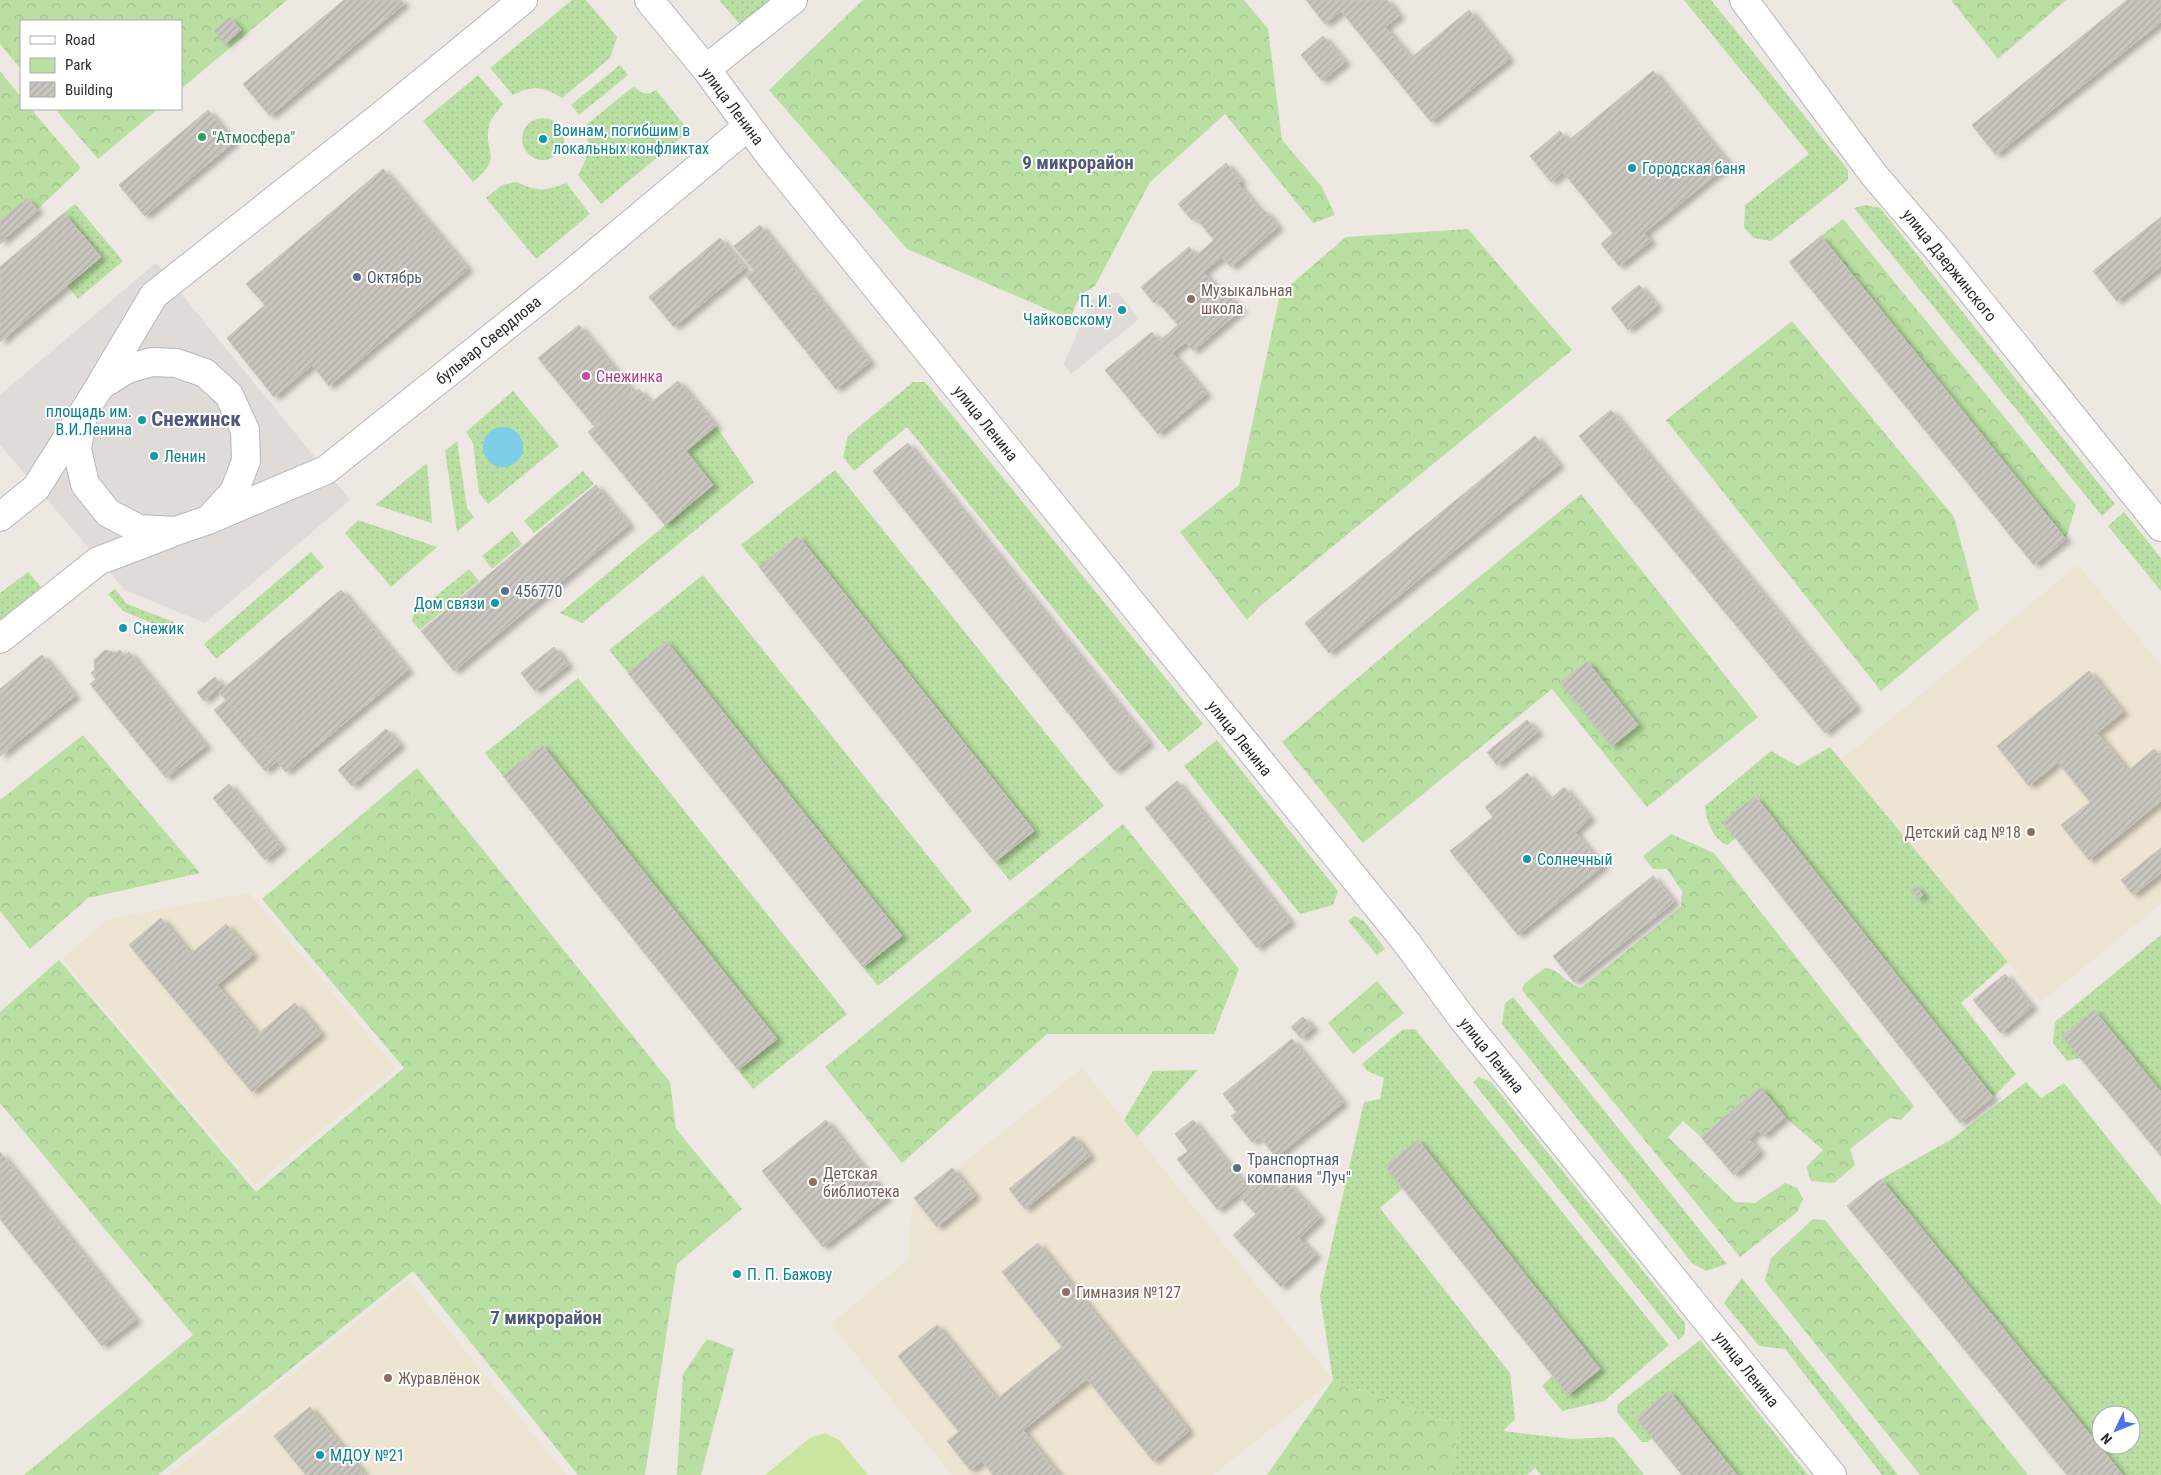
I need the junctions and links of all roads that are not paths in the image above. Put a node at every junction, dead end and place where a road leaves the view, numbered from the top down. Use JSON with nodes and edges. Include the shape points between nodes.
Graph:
{"nodes":[{"id":1,"x":523,"y":0,"type":"edge"},
{"id":2,"x":649,"y":0,"type":"edge"},
{"id":3,"x":793,"y":0,"type":"edge"},
{"id":4,"x":1744,"y":0,"type":"edge"},
{"id":5,"x":706,"y":69,"type":"junction"},
{"id":6,"x":747,"y":127,"type":"junction"},
{"id":7,"x":100,"y":386,"type":"junction"},
{"id":8,"x":83,"y":415,"type":"junction"},
{"id":9,"x":0,"y":517,"type":"edge"},
{"id":10,"x":208,"y":520,"type":"junction"},
{"id":11,"x":2161,"y":527,"type":"edge"},
{"id":12,"x":176,"y":531,"type":"junction"},
{"id":13,"x":0,"y":639,"type":"edge"},
{"id":14,"x":1832,"y":1475,"type":"edge"}],
"edges":[{"from":1,"to":7,"type":"street","via":[[154,295]]},
{"from":2,"to":5,"type":"street","name":"улица Ленина"},
{"from":3,"to":5,"type":"street"},
{"from":4,"to":11,"type":"street","name":"улица Дзержинского","via":[[1874,175]]},
{"from":5,"to":6,"type":"street","name":"улица Ленина"},
{"from":6,"to":10,"type":"street","name":"бульвар Свердлова","via":[[558,285],[326,470]]},
{"from":6,"to":14,"type":"street","name":"улица Ленина"},
{"from":7,"to":8,"type":"street"},
{"from":7,"to":10,"type":"street","via":[[127,369],[152,362],[176,363],[204,374],[229,396],[245,430],[246,461],[234,492]]},
{"from":8,"to":9,"type":"street","via":[[36,488]]},
{"from":8,"to":12,"type":"street","via":[[77,449],[85,484],[108,513],[139,529]]},
{"from":10,"to":12,"type":"street"},
{"from":12,"to":13,"type":"street","via":[[98,561]]}]}
